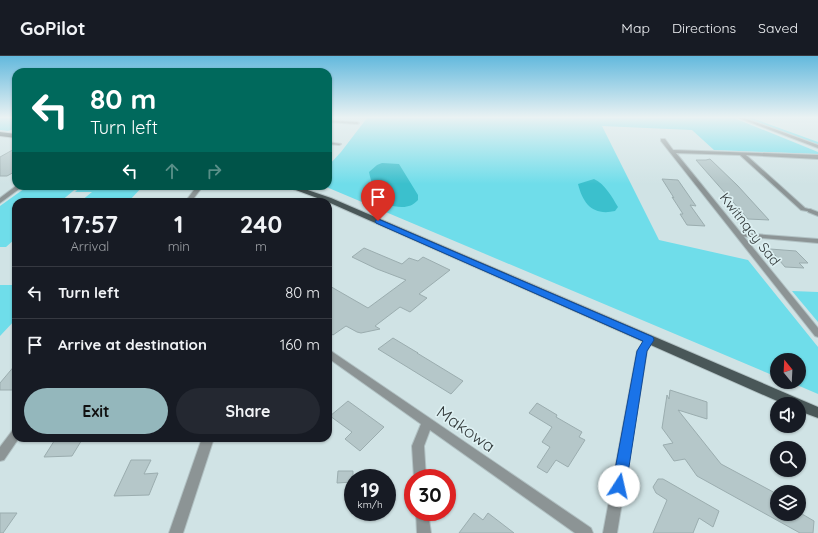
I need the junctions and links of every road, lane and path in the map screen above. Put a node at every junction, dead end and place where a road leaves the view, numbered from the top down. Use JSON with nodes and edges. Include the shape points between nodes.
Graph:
{"nodes":[{"id":1,"x":663,"y":140,"type":"dead end"},
{"id":2,"x":799,"y":140,"type":"edge"},
{"id":3,"x":332,"y":143,"type":"edge"},
{"id":4,"x":339,"y":144,"type":"dead end"},
{"id":5,"x":818,"y":147,"type":"edge"},
{"id":6,"x":673,"y":150,"type":"junction"},
{"id":7,"x":740,"y":153,"type":"junction"},
{"id":8,"x":818,"y":157,"type":"edge"},
{"id":9,"x":15,"y":190,"type":"edge"},
{"id":10,"x":300,"y":190,"type":"edge"},
{"id":11,"x":322,"y":198,"type":"edge"},
{"id":12,"x":0,"y":201,"type":"edge"},
{"id":13,"x":332,"y":202,"type":"edge"},
{"id":14,"x":818,"y":214,"type":"edge"},
{"id":15,"x":740,"y":235,"type":"junction"},
{"id":16,"x":818,"y":240,"type":"edge"},
{"id":17,"x":818,"y":334,"type":"edge"},
{"id":18,"x":649,"y":340,"type":"junction"},
{"id":19,"x":332,"y":356,"type":"edge"},
{"id":20,"x":782,"y":397,"type":"edge"},
{"id":21,"x":806,"y":408,"type":"edge"},
{"id":22,"x":818,"y":413,"type":"edge"},
{"id":23,"x":427,"y":423,"type":"junction"},
{"id":24,"x":12,"y":440,"type":"edge"},
{"id":25,"x":207,"y":442,"type":"edge"},
{"id":26,"x":0,"y":456,"type":"edge"},
{"id":27,"x":419,"y":469,"type":"edge"},
{"id":28,"x":423,"y":521,"type":"edge"},
{"id":29,"x":176,"y":533,"type":"edge"},
{"id":30,"x":424,"y":533,"type":"edge"},
{"id":31,"x":586,"y":533,"type":"edge"},
{"id":32,"x":610,"y":533,"type":"edge"}],
"edges":[{"from":1,"to":6,"type":"street","name":"Kwitnący Sad"},
{"from":2,"to":5,"type":"street"},
{"from":3,"to":4,"type":"street"},
{"from":6,"to":7,"type":"street"},
{"from":6,"to":15,"type":"street","name":"Kwitnący Sad"},
{"from":7,"to":8,"type":"street"},
{"from":7,"to":14,"type":"street","via":[[803,209]]},
{"from":9,"to":12,"type":"street"},
{"from":10,"to":11,"type":"main road"},
{"from":13,"to":18,"type":"main road"},
{"from":15,"to":16,"type":"street"},
{"from":15,"to":17,"type":"street","name":"Kwitnący Sad"},
{"from":18,"to":20,"type":"main road"},
{"from":18,"to":32,"type":"street","via":[[642,351]]},
{"from":19,"to":23,"type":"street","name":"Makowa"},
{"from":21,"to":22,"type":"main road"},
{"from":23,"to":27,"type":"street","via":[[418,446]]},
{"from":23,"to":31,"type":"street","name":"Makowa"},
{"from":24,"to":26,"type":"street"},
{"from":25,"to":29,"type":"street"},
{"from":28,"to":30,"type":"street"}]}
